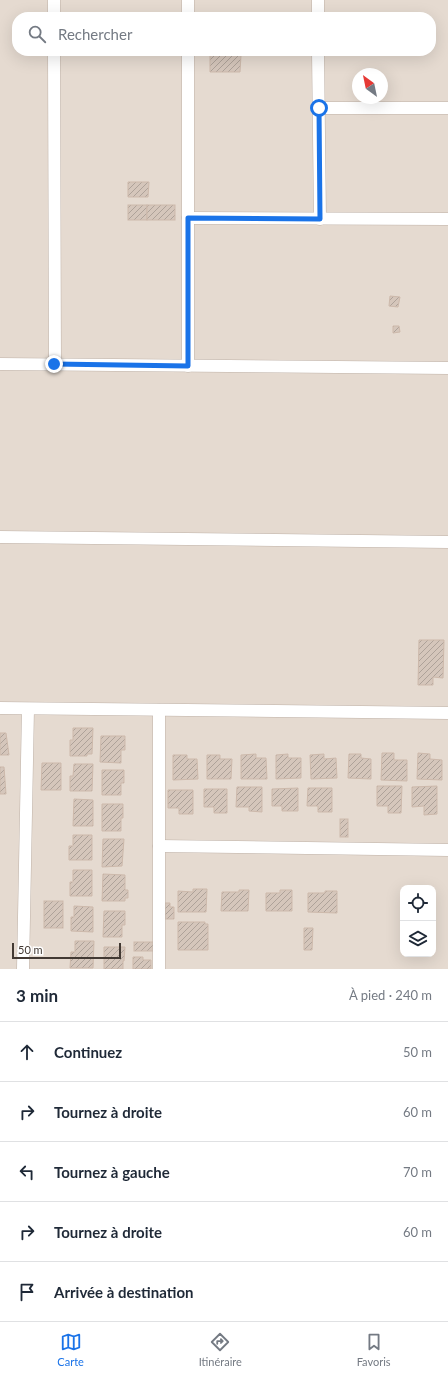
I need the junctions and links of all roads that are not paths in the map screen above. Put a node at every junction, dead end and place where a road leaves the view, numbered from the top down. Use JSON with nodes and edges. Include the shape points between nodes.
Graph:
{"nodes":[{"id":1,"x":54,"y":0,"type":"edge"},
{"id":2,"x":188,"y":0,"type":"edge"},
{"id":3,"x":318,"y":0,"type":"edge"},
{"id":4,"x":54,"y":12,"type":"edge"},
{"id":5,"x":188,"y":12,"type":"edge"},
{"id":6,"x":318,"y":12,"type":"edge"},
{"id":7,"x":54,"y":56,"type":"edge"},
{"id":8,"x":188,"y":56,"type":"edge"},
{"id":9,"x":318,"y":56,"type":"edge"},
{"id":10,"x":319,"y":108,"type":"junction"},
{"id":11,"x":448,"y":108,"type":"edge"},
{"id":12,"x":188,"y":218,"type":"junction"},
{"id":13,"x":320,"y":219,"type":"junction"},
{"id":14,"x":448,"y":219,"type":"edge"},
{"id":15,"x":0,"y":364,"type":"edge"},
{"id":16,"x":54,"y":364,"type":"junction"},
{"id":17,"x":188,"y":366,"type":"junction"},
{"id":18,"x":448,"y":368,"type":"edge"},
{"id":19,"x":0,"y":538,"type":"edge"},
{"id":20,"x":448,"y":542,"type":"edge"},
{"id":21,"x":0,"y":708,"type":"edge"},
{"id":22,"x":28,"y":709,"type":"junction"},
{"id":23,"x":159,"y":710,"type":"junction"},
{"id":24,"x":448,"y":713,"type":"edge"},
{"id":25,"x":159,"y":846,"type":"junction"},
{"id":26,"x":448,"y":850,"type":"edge"},
{"id":27,"x":23,"y":969,"type":"edge"},
{"id":28,"x":159,"y":969,"type":"edge"}],
"edges":[{"from":1,"to":4,"type":"street"},
{"from":2,"to":5,"type":"street"},
{"from":3,"to":6,"type":"street"},
{"from":7,"to":16,"type":"street"},
{"from":8,"to":12,"type":"street"},
{"from":9,"to":10,"type":"street"},
{"from":10,"to":11,"type":"street"},
{"from":10,"to":13,"type":"street"},
{"from":12,"to":13,"type":"street"},
{"from":12,"to":17,"type":"street"},
{"from":13,"to":14,"type":"street"},
{"from":15,"to":16,"type":"street"},
{"from":16,"to":17,"type":"street"},
{"from":17,"to":18,"type":"street"},
{"from":19,"to":20,"type":"street"},
{"from":21,"to":22,"type":"street"},
{"from":22,"to":23,"type":"street"},
{"from":22,"to":27,"type":"street"},
{"from":23,"to":24,"type":"street"},
{"from":23,"to":25,"type":"street"},
{"from":25,"to":26,"type":"street"},
{"from":25,"to":28,"type":"street"}]}
